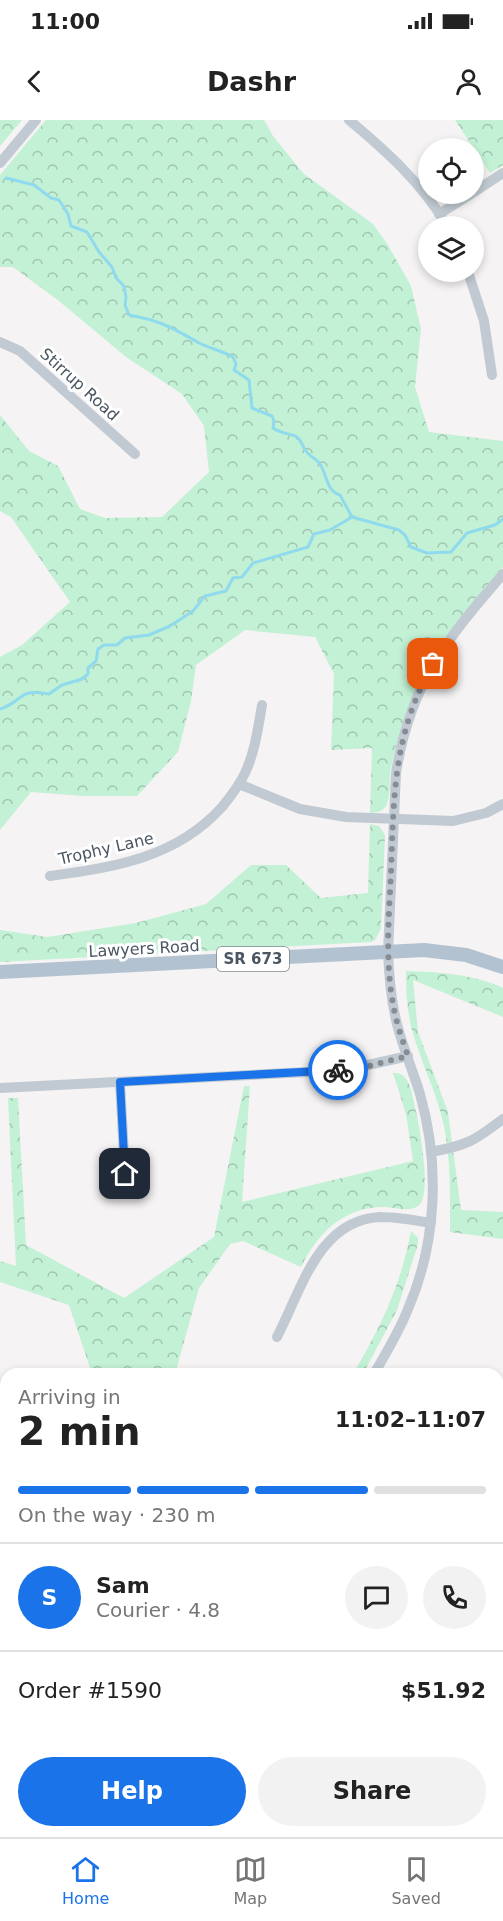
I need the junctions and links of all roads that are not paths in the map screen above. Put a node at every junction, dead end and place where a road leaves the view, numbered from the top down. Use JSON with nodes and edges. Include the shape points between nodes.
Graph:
{"nodes":[{"id":1,"x":36,"y":120,"type":"edge"},
{"id":2,"x":349,"y":120,"type":"edge"},
{"id":3,"x":0,"y":163,"type":"edge"},
{"id":4,"x":503,"y":173,"type":"edge"},
{"id":5,"x":484,"y":185,"type":"edge"},
{"id":6,"x":455,"y":204,"type":"edge"},
{"id":7,"x":439,"y":214,"type":"joint"},
{"id":8,"x":471,"y":282,"type":"edge"},
{"id":9,"x":0,"y":342,"type":"edge"},
{"id":10,"x":492,"y":375,"type":"dead end"},
{"id":11,"x":135,"y":454,"type":"dead end"},
{"id":12,"x":503,"y":574,"type":"edge"},
{"id":13,"x":262,"y":705,"type":"dead end"},
{"id":14,"x":239,"y":784,"type":"junction"},
{"id":15,"x":503,"y":804,"type":"edge"},
{"id":16,"x":393,"y":818,"type":"junction"},
{"id":17,"x":50,"y":876,"type":"dead end"},
{"id":18,"x":388,"y":952,"type":"junction"},
{"id":19,"x":503,"y":967,"type":"edge"},
{"id":20,"x":0,"y":972,"type":"edge"},
{"id":21,"x":408,"y":1056,"type":"junction"},
{"id":22,"x":120,"y":1082,"type":"junction"},
{"id":23,"x":0,"y":1088,"type":"edge"},
{"id":24,"x":503,"y":1119,"type":"edge"},
{"id":25,"x":431,"y":1152,"type":"junction"},
{"id":26,"x":125,"y":1174,"type":"dead end"},
{"id":27,"x":431,"y":1223,"type":"junction"},
{"id":28,"x":277,"y":1338,"type":"dead end"},
{"id":29,"x":378,"y":1368,"type":"edge"}],
"edges":[{"from":1,"to":3,"type":"street"},
{"from":2,"to":7,"type":"street","via":[[408,174]]},
{"from":4,"to":5,"type":"street"},
{"from":6,"to":7,"type":"street"},
{"from":8,"to":10,"type":"street","via":[[484,321]]},
{"from":9,"to":11,"type":"street","name":"Stirrup Road","via":[[20,351]]},
{"from":12,"to":16,"type":"street","via":[[453,633],[416,696],[400,746]]},
{"from":13,"to":14,"type":"street","name":"Trophy Lane","via":[[250,759]]},
{"from":14,"to":16,"type":"street","via":[[323,815]]},
{"from":14,"to":17,"type":"street","name":"Trophy Lane","via":[[205,824],[175,845],[139,859]]},
{"from":15,"to":16,"type":"street","via":[[486,813],[453,821]]},
{"from":16,"to":18,"type":"street"},
{"from":18,"to":19,"type":"main road","name":"Lawyers Road","number":"SR 673","via":[[446,952]]},
{"from":18,"to":20,"type":"main road","name":"Lawyers Road","number":"SR 673"},
{"from":18,"to":21,"type":"street","via":[[397,1025]]},
{"from":21,"to":22,"type":"street","via":[[346,1070]]},
{"from":21,"to":25,"type":"street"},
{"from":22,"to":23,"type":"street"},
{"from":22,"to":26,"type":"street"},
{"from":24,"to":25,"type":"street","via":[[470,1143]]},
{"from":25,"to":27,"type":"street"},
{"from":27,"to":28,"type":"street","via":[[378,1217],[340,1230],[310,1268]]},
{"from":27,"to":29,"type":"street","via":[[421,1274],[409,1307]]}]}
